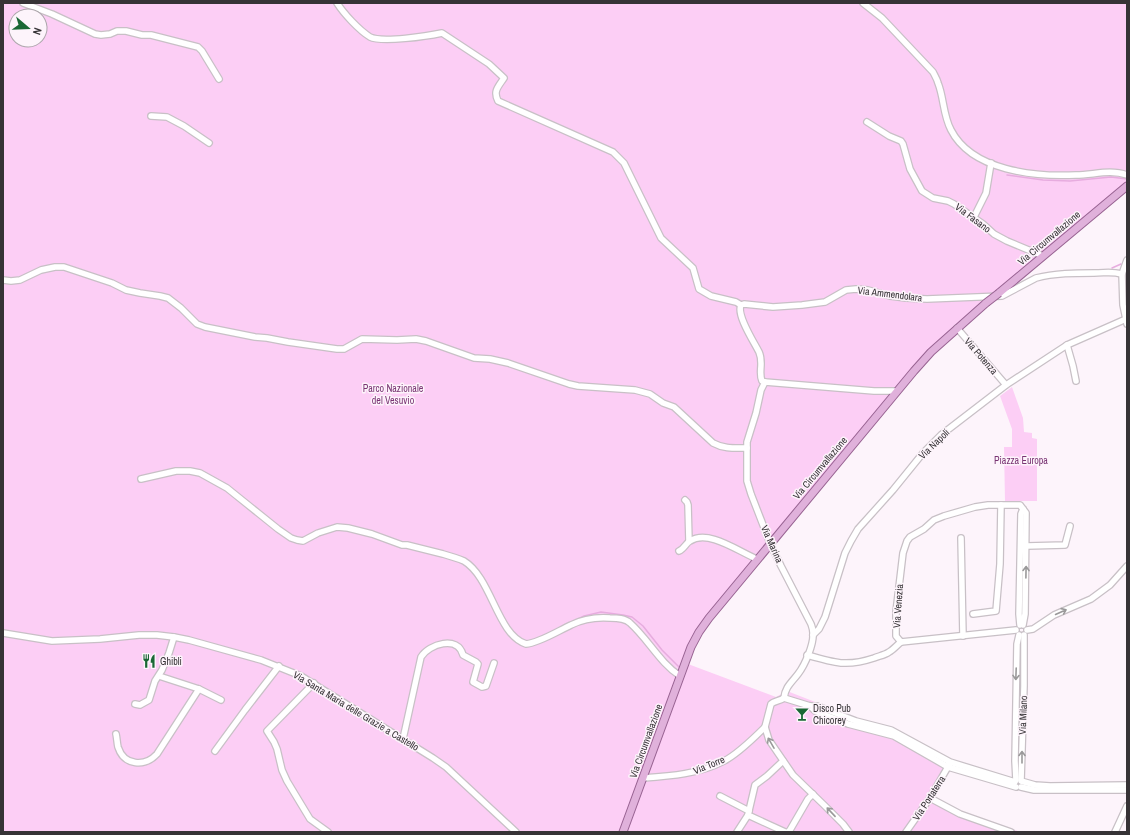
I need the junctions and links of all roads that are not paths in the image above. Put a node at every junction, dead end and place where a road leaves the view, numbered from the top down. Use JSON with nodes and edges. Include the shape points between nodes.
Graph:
{"nodes":[{"id":1,"x":24,"y":3,"type":"edge"},
{"id":2,"x":338,"y":3,"type":"edge"},
{"id":3,"x":863,"y":3,"type":"edge"},
{"id":4,"x":219,"y":79,"type":"dead end"},
{"id":5,"x":151,"y":116,"type":"dead end"},
{"id":6,"x":867,"y":122,"type":"dead end"},
{"id":7,"x":209,"y":143,"type":"dead end"},
{"id":8,"x":991,"y":163,"type":"junction"},
{"id":9,"x":1127,"y":175,"type":"edge"},
{"id":10,"x":1127,"y":186,"type":"edge"},
{"id":11,"x":974,"y":217,"type":"junction"},
{"id":12,"x":1043,"y":256,"type":"junction"},
{"id":13,"x":1127,"y":260,"type":"edge"},
{"id":14,"x":1122,"y":274,"type":"junction"},
{"id":15,"x":3,"y":280,"type":"edge"},
{"id":16,"x":741,"y":305,"type":"junction"},
{"id":17,"x":1126,"y":322,"type":"edge"},
{"id":18,"x":957,"y":328,"type":"junction"},
{"id":19,"x":1066,"y":345,"type":"junction"},
{"id":20,"x":1076,"y":381,"type":"dead end"},
{"id":21,"x":765,"y":382,"type":"junction"},
{"id":22,"x":1006,"y":385,"type":"junction"},
{"id":23,"x":897,"y":391,"type":"junction"},
{"id":24,"x":747,"y":448,"type":"junction"},
{"id":25,"x":141,"y":479,"type":"dead end"},
{"id":26,"x":685,"y":500,"type":"dead end"},
{"id":27,"x":1001,"y":505,"type":"junction"},
{"id":28,"x":1023,"y":509,"type":"junction"},
{"id":29,"x":1070,"y":526,"type":"dead end"},
{"id":30,"x":960,"y":538,"type":"dead end"},
{"id":31,"x":689,"y":541,"type":"junction"},
{"id":32,"x":770,"y":543,"type":"junction"},
{"id":33,"x":1027,"y":546,"type":"junction"},
{"id":34,"x":679,"y":551,"type":"dead end"},
{"id":35,"x":757,"y":559,"type":"junction"},
{"id":36,"x":1127,"y":566,"type":"edge"},
{"id":37,"x":973,"y":614,"type":"dead end"},
{"id":38,"x":1021,"y":630,"type":"junction"},
{"id":39,"x":3,"y":633,"type":"edge"},
{"id":40,"x":813,"y":635,"type":"junction"},
{"id":41,"x":964,"y":636,"type":"junction"},
{"id":42,"x":174,"y":637,"type":"junction"},
{"id":43,"x":901,"y":642,"type":"junction"},
{"id":44,"x":807,"y":656,"type":"junction"},
{"id":45,"x":494,"y":664,"type":"dead end"},
{"id":46,"x":279,"y":666,"type":"junction"},
{"id":47,"x":681,"y":674,"type":"junction"},
{"id":48,"x":158,"y":676,"type":"junction"},
{"id":49,"x":314,"y":683,"type":"junction"},
{"id":50,"x":199,"y":689,"type":"junction"},
{"id":51,"x":784,"y":698,"type":"junction"},
{"id":52,"x":221,"y":700,"type":"dead end"},
{"id":53,"x":135,"y":704,"type":"dead end"},
{"id":54,"x":765,"y":727,"type":"junction"},
{"id":55,"x":116,"y":734,"type":"dead end"},
{"id":56,"x":403,"y":739,"type":"junction"},
{"id":57,"x":215,"y":751,"type":"dead end"},
{"id":58,"x":783,"y":761,"type":"junction"},
{"id":59,"x":949,"y":765,"type":"junction"},
{"id":60,"x":1015,"y":766,"type":"junction"},
{"id":61,"x":643,"y":778,"type":"junction"},
{"id":62,"x":1002,"y":778,"type":"junction"},
{"id":63,"x":1018,"y":783,"type":"junction"},
{"id":64,"x":1127,"y":785,"type":"edge"},
{"id":65,"x":1127,"y":790,"type":"edge"},
{"id":66,"x":813,"y":794,"type":"junction"},
{"id":67,"x":720,"y":796,"type":"dead end"},
{"id":68,"x":930,"y":798,"type":"junction"},
{"id":69,"x":1127,"y":806,"type":"edge"},
{"id":70,"x":748,"y":813,"type":"junction"},
{"id":71,"x":328,"y":832,"type":"edge"},
{"id":72,"x":516,"y":832,"type":"edge"},
{"id":73,"x":623,"y":832,"type":"edge"},
{"id":74,"x":737,"y":832,"type":"edge"},
{"id":75,"x":785,"y":832,"type":"edge"},
{"id":76,"x":788,"y":832,"type":"edge"},
{"id":77,"x":849,"y":832,"type":"edge"},
{"id":78,"x":906,"y":832,"type":"edge"},
{"id":79,"x":1011,"y":832,"type":"edge"},
{"id":80,"x":1115,"y":832,"type":"edge"}],
"edges":[{"from":1,"to":4,"type":"street","via":[[95,34],[117,31],[151,35],[198,47]]},
{"from":2,"to":16,"type":"street","name":"Via Ammendolara","via":[[357,26],[371,37],[383,40],[442,33],[489,64],[504,78],[495,95],[498,101],[614,152],[624,163],[661,238],[693,268],[699,289],[711,296]]},
{"from":3,"to":8,"type":"street","via":[[882,18],[933,72],[951,130],[971,153]]},
{"from":5,"to":7,"type":"street","via":[[167,117]]},
{"from":6,"to":11,"type":"street","name":"Via Fasano","via":[[904,144],[910,169],[922,191],[933,198],[948,201]]},
{"from":8,"to":9,"type":"street","via":[[1045,176],[1102,172]]},
{"from":8,"to":11,"type":"street","via":[[986,192]]},
{"from":10,"to":12,"type":"main road","name":"Via Circumvallazione"},
{"from":11,"to":12,"type":"street","name":"Via Fasano","via":[[994,234]]},
{"from":12,"to":18,"type":"main road","name":"Via Circumvallazione","bridge":true},
{"from":13,"to":14,"type":"street"},
{"from":14,"to":16,"type":"street","name":"Via Ammendolara","via":[[1111,271],[1067,273],[1036,278],[1002,296],[913,299],[868,290],[846,290],[825,302],[802,306]]},
{"from":14,"to":17,"type":"street"},
{"from":15,"to":24,"type":"street","via":[[20,280],[41,270],[64,267],[126,290],[168,298],[197,324],[255,337],[337,349],[344,349],[362,339],[426,341],[474,358],[508,363],[568,384],[635,390],[650,394],[674,407],[720,447]]},
{"from":16,"to":21,"type":"street","via":[[749,336],[762,359],[760,377]]},
{"from":17,"to":19,"type":"street","name":"Via Napoli"},
{"from":18,"to":22,"type":"street","name":"Via Potenza"},
{"from":18,"to":23,"type":"main road","name":"Via Circumvallazione","via":[[930,352]]},
{"from":19,"to":20,"type":"street"},
{"from":19,"to":22,"type":"street","name":"Via Napoli"},
{"from":21,"to":23,"type":"street"},
{"from":21,"to":24,"type":"street","via":[[748,436]]},
{"from":22,"to":40,"type":"street","name":"Via Napoli","via":[[941,435],[858,529],[846,553],[825,617]]},
{"from":23,"to":32,"type":"main road","name":"Via Circumvallazione"},
{"from":24,"to":32,"type":"street","name":"Via Marina","via":[[747,481]]},
{"from":25,"to":47,"type":"street","via":[[176,471],[200,473],[227,488],[278,529],[297,540],[303,541],[337,527],[348,528],[402,545],[454,557],[472,568],[490,595],[504,625],[523,643],[550,635],[581,621],[601,618],[622,619],[632,625],[670,668]]},
{"from":26,"to":31,"type":"street","via":[[688,504]]},
{"from":27,"to":28,"type":"street","via":[[1020,505]]},
{"from":27,"to":37,"type":"street","via":[[996,611]]},
{"from":27,"to":43,"type":"street","name":"Via Venezia","via":[[975,507],[944,516],[934,520],[907,541],[903,553],[895,630]]},
{"from":28,"to":33,"type":"street","name":"Via Milano","via":[[1026,513]]},
{"from":28,"to":38,"type":"street","name":"Via Milano","via":[[1019,614]]},
{"from":29,"to":33,"type":"street","via":[[1065,545]]},
{"from":30,"to":41,"type":"street"},
{"from":31,"to":34,"type":"street"},
{"from":31,"to":35,"type":"street","via":[[709,537]]},
{"from":32,"to":35,"type":"main road","name":"Via Circumvallazione"},
{"from":32,"to":40,"type":"street","name":"Via Marina","via":[[811,624]]},
{"from":38,"to":33,"type":"street","name":"Via Milano","one_way":true,"via":[[1025,614]]},
{"from":35,"to":47,"type":"main road","name":"Via Circumvallazione","via":[[699,632]]},
{"from":38,"to":36,"type":"street","name":"Via Venezia","one_way":true,"via":[[1032,628],[1091,599],[1110,585]]},
{"from":38,"to":41,"type":"street","name":"Via Venezia"},
{"from":38,"to":60,"type":"street","name":"Via Milano","one_way":true,"via":[[1017,644]]},
{"from":63,"to":38,"type":"street","name":"Via Milano","one_way":true,"via":[[1024,686]]},
{"from":39,"to":42,"type":"street","name":"Via Santa Maria delle Grazie a Castello","via":[[52,641],[139,635]]},
{"from":40,"to":44,"type":"street","name":"Via Napoli"},
{"from":41,"to":43,"type":"street","name":"Via Venezia"},
{"from":42,"to":46,"type":"street","name":"Via Santa Maria delle Grazie a Castello"},
{"from":42,"to":48,"type":"street"},
{"from":43,"to":44,"type":"street","via":[[885,654],[856,663],[837,663]]},
{"from":44,"to":51,"type":"street","name":"Via Napoli","via":[[800,672],[786,689]]},
{"from":45,"to":56,"type":"street","via":[[486,686],[482,687],[473,682],[478,664],[463,655],[460,648],[448,643],[427,650],[421,656]]},
{"from":46,"to":49,"type":"street","name":"Via Santa Maria delle Grazie a Castello"},
{"from":46,"to":57,"type":"street"},
{"from":47,"to":61,"type":"main road","name":"Via Circumvallazione"},
{"from":48,"to":50,"type":"street"},
{"from":48,"to":53,"type":"street","via":[[149,700],[140,705]]},
{"from":49,"to":56,"type":"street","name":"Via Santa Maria delle Grazie a Castello"},
{"from":49,"to":71,"type":"street","via":[[267,731],[277,749],[287,781],[310,819]]},
{"from":50,"to":52,"type":"street"},
{"from":50,"to":55,"type":"street","via":[[153,758],[141,763],[129,761],[118,748]]},
{"from":51,"to":54,"type":"street","via":[[772,702]]},
{"from":51,"to":59,"type":"street","via":[[810,706],[815,711],[848,724],[894,736]]},
{"from":58,"to":54,"type":"street","one_way":true,"via":[[769,740]]},
{"from":54,"to":61,"type":"street","name":"Via Torre","via":[[724,761],[690,773]]},
{"from":56,"to":72,"type":"street","name":"Via Santa Maria delle Grazie a Castello","via":[[446,767]]},
{"from":58,"to":66,"type":"street","via":[[793,775]]},
{"from":58,"to":70,"type":"street","via":[[755,785]]},
{"from":59,"to":62,"type":"street"},
{"from":59,"to":63,"type":"street"},
{"from":59,"to":68,"type":"street","name":"Via Portaterra"},
{"from":60,"to":62,"type":"street","via":[[1010,776]]},
{"from":60,"to":63,"type":"street","name":"Via Milano"},
{"from":61,"to":73,"type":"main road","name":"Via Circumvallazione"},
{"from":62,"to":63,"type":"street"},
{"from":63,"to":64,"type":"street"},
{"from":63,"to":65,"type":"street","via":[[1034,790]]},
{"from":66,"to":76,"type":"street"},
{"from":77,"to":66,"type":"street","one_way":true},
{"from":67,"to":70,"type":"street"},
{"from":68,"to":78,"type":"street","name":"Via Portaterra"},
{"from":68,"to":79,"type":"street","via":[[960,814]]},
{"from":69,"to":80,"type":"street"},
{"from":70,"to":74,"type":"street"},
{"from":70,"to":75,"type":"street"}]}
